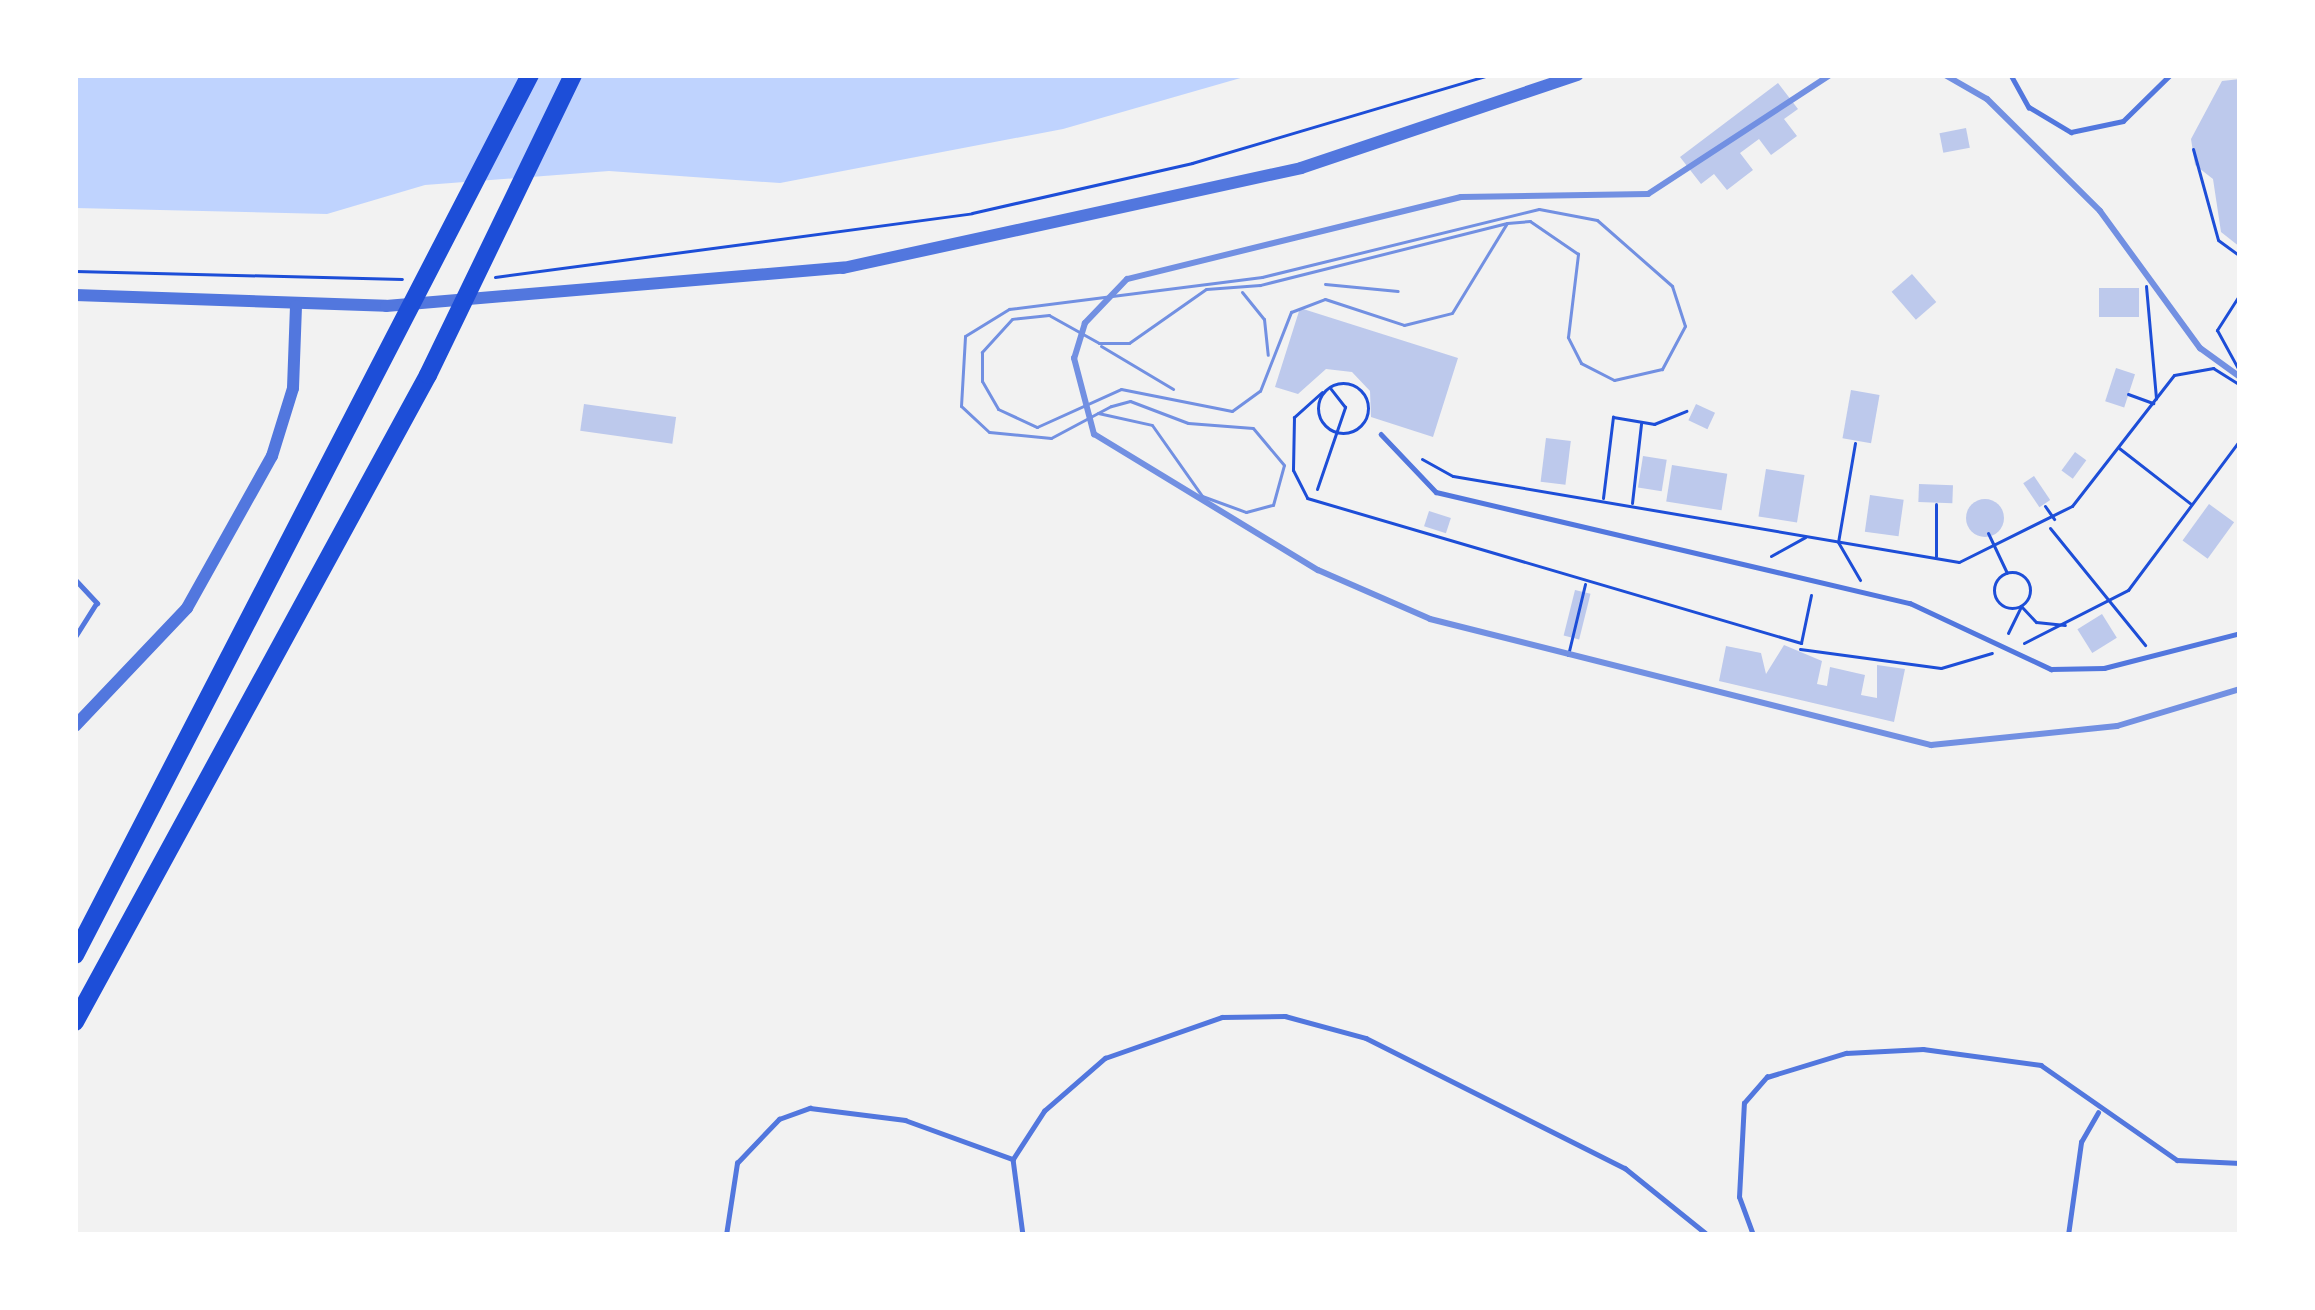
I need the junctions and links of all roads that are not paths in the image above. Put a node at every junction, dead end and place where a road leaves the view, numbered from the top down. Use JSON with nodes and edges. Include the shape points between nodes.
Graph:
{"nodes":[{"id":1,"x":530,"y":75,"type":"edge"},
{"id":2,"x":573,"y":75,"type":"edge"},
{"id":3,"x":1578,"y":75,"type":"edge"},
{"id":4,"x":2012,"y":75,"type":"edge"},
{"id":5,"x":2170,"y":75,"type":"edge"},
{"id":6,"x":75,"y":295,"type":"edge"},
{"id":7,"x":296,"y":306,"type":"junction"},
{"id":8,"x":1382,"y":434,"type":"road end"},
{"id":9,"x":75,"y":579,"type":"edge"},
{"id":10,"x":2240,"y":633,"type":"edge"},
{"id":11,"x":75,"y":638,"type":"edge"},
{"id":12,"x":75,"y":726,"type":"edge"},
{"id":13,"x":75,"y":955,"type":"edge"},
{"id":14,"x":75,"y":1022,"type":"edge"},
{"id":15,"x":2098,"y":1112,"type":"junction"},
{"id":16,"x":1013,"y":1159,"type":"junction"},
{"id":17,"x":2240,"y":1163,"type":"edge"},
{"id":18,"x":726,"y":1235,"type":"edge"},
{"id":19,"x":1023,"y":1235,"type":"edge"},
{"id":20,"x":1708,"y":1235,"type":"edge"},
{"id":21,"x":1753,"y":1235,"type":"edge"},
{"id":22,"x":2068,"y":1235,"type":"edge"}],
"edges":[{"from":1,"to":13,"type":"highway"},
{"from":2,"to":14,"type":"highway","via":[[428,375]]},
{"from":3,"to":7,"type":"street","via":[[1301,168],[964,248],[718,285]]},
{"from":4,"to":5,"type":"lane","via":[[2029,107],[2071,132],[2123,122]]},
{"from":6,"to":7,"type":"street"},
{"from":7,"to":12,"type":"street","via":[[293,388],[272,456],[187,608]]},
{"from":8,"to":10,"type":"lane","via":[[1436,492],[1867,592],[1941,613],[2000,651],[2078,671]]},
{"from":9,"to":11,"type":"lane","via":[[98,603]]},
{"from":15,"to":17,"type":"lane","via":[[2177,1160]]},
{"from":15,"to":21,"type":"lane","via":[[2069,1080],[2000,1055],[1805,1061],[1744,1103],[1739,1197]]},
{"from":15,"to":22,"type":"lane","via":[[2080,1142]]},
{"from":16,"to":18,"type":"lane","via":[[905,1120],[810,1108],[778,1119],[737,1163]]},
{"from":16,"to":19,"type":"lane"},
{"from":16,"to":20,"type":"lane","via":[[1044,1111],[1105,1058],[1222,1018],[1285,1016],[1366,1038],[1625,1168]]}]}
